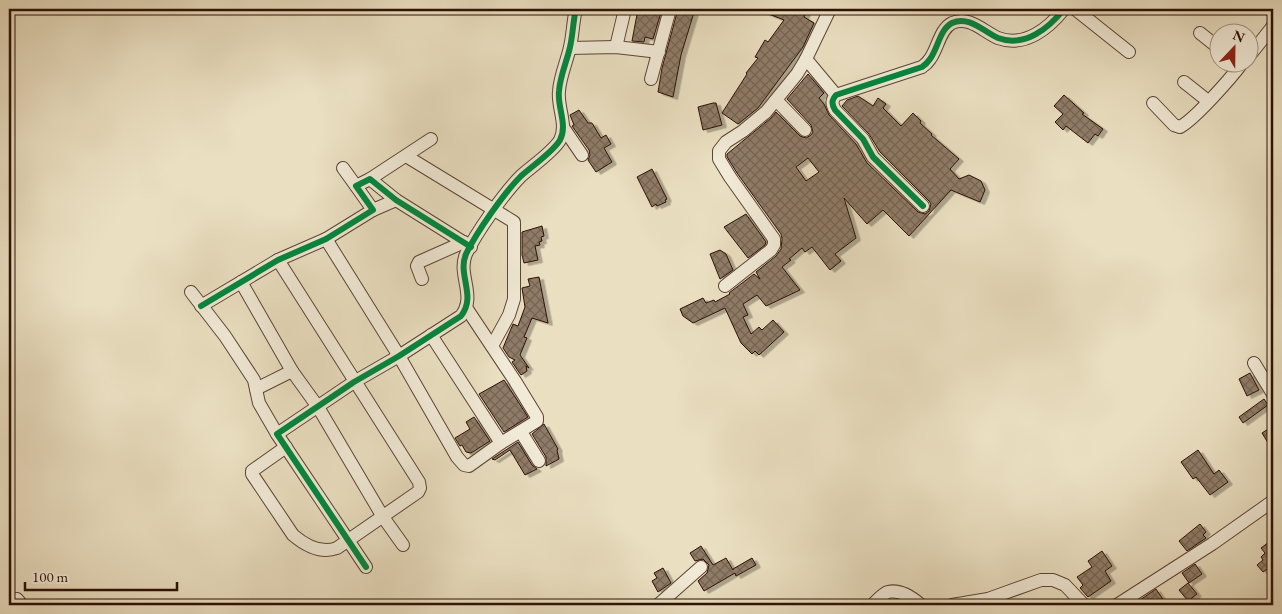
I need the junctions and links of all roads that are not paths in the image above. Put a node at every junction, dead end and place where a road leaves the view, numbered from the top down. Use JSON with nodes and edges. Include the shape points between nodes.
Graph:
{"nodes":[{"id":1,"x":576,"y":9,"type":"edge"},
{"id":2,"x":625,"y":9,"type":"edge"},
{"id":3,"x":670,"y":9,"type":"edge"},
{"id":4,"x":830,"y":9,"type":"edge"},
{"id":5,"x":1064,"y":9,"type":"edge"},
{"id":6,"x":1075,"y":9,"type":"edge"},
{"id":7,"x":1273,"y":26,"type":"edge"},
{"id":8,"x":1200,"y":33,"type":"dead end"},
{"id":9,"x":1210,"y":42,"type":"edge"},
{"id":10,"x":1260,"y":42,"type":"edge"},
{"id":11,"x":616,"y":47,"type":"junction"},
{"id":12,"x":570,"y":48,"type":"junction"},
{"id":13,"x":659,"y":52,"type":"junction"},
{"id":14,"x":1129,"y":52,"type":"dead end"},
{"id":15,"x":806,"y":60,"type":"junction"},
{"id":16,"x":1232,"y":72,"type":"edge"},
{"id":17,"x":651,"y":79,"type":"dead end"},
{"id":18,"x":1184,"y":82,"type":"dead end"},
{"id":19,"x":836,"y":95,"type":"junction"},
{"id":20,"x":776,"y":100,"type":"junction"},
{"id":21,"x":1208,"y":101,"type":"junction"},
{"id":22,"x":1153,"y":103,"type":"dead end"},
{"id":23,"x":563,"y":127,"type":"junction"},
{"id":24,"x":805,"y":130,"type":"dead end"},
{"id":25,"x":431,"y":139,"type":"dead end"},
{"id":26,"x":582,"y":155,"type":"dead end"},
{"id":27,"x":406,"y":156,"type":"junction"},
{"id":28,"x":342,"y":168,"type":"dead end"},
{"id":29,"x":370,"y":179,"type":"junction"},
{"id":30,"x":356,"y":186,"type":"junction"},
{"id":31,"x":396,"y":200,"type":"junction"},
{"id":32,"x":923,"y":206,"type":"dead end"},
{"id":33,"x":494,"y":209,"type":"junction"},
{"id":34,"x":373,"y":210,"type":"junction"},
{"id":35,"x":326,"y":239,"type":"junction"},
{"id":36,"x":467,"y":245,"type":"junction"},
{"id":37,"x":278,"y":260,"type":"junction"},
{"id":38,"x":422,"y":279,"type":"dead end"},
{"id":39,"x":241,"y":282,"type":"junction"},
{"id":40,"x":725,"y":286,"type":"dead end"},
{"id":41,"x":191,"y":292,"type":"dead end"},
{"id":42,"x":200,"y":306,"type":"junction"},
{"id":43,"x":467,"y":309,"type":"junction"},
{"id":44,"x":431,"y":335,"type":"junction"},
{"id":45,"x":492,"y":346,"type":"junction"},
{"id":46,"x":400,"y":356,"type":"junction"},
{"id":47,"x":1254,"y":363,"type":"dead end"},
{"id":48,"x":292,"y":372,"type":"junction"},
{"id":49,"x":354,"y":382,"type":"junction"},
{"id":50,"x":256,"y":390,"type":"junction"},
{"id":51,"x":1273,"y":394,"type":"edge"},
{"id":52,"x":318,"y":407,"type":"junction"},
{"id":53,"x":521,"y":432,"type":"junction"},
{"id":54,"x":277,"y":434,"type":"junction"},
{"id":55,"x":501,"y":443,"type":"junction"},
{"id":56,"x":286,"y":447,"type":"junction"},
{"id":57,"x":539,"y":461,"type":"dead end"},
{"id":58,"x":1273,"y":501,"type":"edge"},
{"id":59,"x":383,"y":517,"type":"junction"},
{"id":60,"x":347,"y":540,"type":"junction"},
{"id":61,"x":403,"y":545,"type":"dead end"},
{"id":62,"x":366,"y":567,"type":"dead end"},
{"id":63,"x":701,"y":567,"type":"dead end"},
{"id":64,"x":654,"y":605,"type":"edge"},
{"id":65,"x":872,"y":605,"type":"edge"},
{"id":66,"x":921,"y":605,"type":"edge"},
{"id":67,"x":952,"y":605,"type":"edge"},
{"id":68,"x":1084,"y":605,"type":"edge"},
{"id":69,"x":1117,"y":605,"type":"edge"}],
"edges":[{"from":1,"to":12,"type":"street"},
{"from":2,"to":11,"type":"street"},
{"from":3,"to":13,"type":"street"},
{"from":4,"to":15,"type":"street"},
{"from":5,"to":19,"type":"street","via":[[1044,30],[1013,41],[997,37],[972,23],[953,22],[922,67]]},
{"from":6,"to":14,"type":"street"},
{"from":7,"to":10,"type":"street"},
{"from":8,"to":9,"type":"street"},
{"from":11,"to":12,"type":"street"},
{"from":11,"to":13,"type":"street"},
{"from":12,"to":23,"type":"street","via":[[558,99]]},
{"from":13,"to":17,"type":"street"},
{"from":15,"to":19,"type":"street"},
{"from":15,"to":20,"type":"street"},
{"from":16,"to":21,"type":"street"},
{"from":18,"to":21,"type":"street"},
{"from":19,"to":32,"type":"street","via":[[832,104],[835,110],[863,139],[873,157]]},
{"from":20,"to":24,"type":"street"},
{"from":20,"to":40,"type":"street","via":[[719,151],[719,158],[730,177],[774,239],[771,250]]},
{"from":21,"to":22,"type":"street","via":[[1180,126],[1174,125]]},
{"from":23,"to":26,"type":"street"},
{"from":23,"to":33,"type":"street","via":[[560,140],[520,178]]},
{"from":25,"to":27,"type":"street"},
{"from":27,"to":29,"type":"street"},
{"from":27,"to":33,"type":"street"},
{"from":28,"to":30,"type":"street"},
{"from":29,"to":30,"type":"street"},
{"from":29,"to":31,"type":"street"},
{"from":30,"to":34,"type":"street"},
{"from":31,"to":34,"type":"street"},
{"from":31,"to":36,"type":"street"},
{"from":33,"to":36,"type":"street"},
{"from":33,"to":45,"type":"street","via":[[514,222],[514,299]]},
{"from":34,"to":35,"type":"street"},
{"from":35,"to":37,"type":"street"},
{"from":35,"to":46,"type":"street"},
{"from":36,"to":38,"type":"street","via":[[419,262],[417,266]]},
{"from":36,"to":43,"type":"street","via":[[464,262]]},
{"from":37,"to":39,"type":"street"},
{"from":37,"to":49,"type":"street"},
{"from":39,"to":42,"type":"street"},
{"from":39,"to":48,"type":"street"},
{"from":41,"to":42,"type":"street"},
{"from":42,"to":50,"type":"street","via":[[225,336],[254,380]]},
{"from":43,"to":44,"type":"street"},
{"from":43,"to":45,"type":"street"},
{"from":44,"to":46,"type":"street"},
{"from":44,"to":55,"type":"street"},
{"from":45,"to":53,"type":"street","via":[[537,417],[536,423]]},
{"from":46,"to":49,"type":"street"},
{"from":46,"to":55,"type":"street","via":[[460,462],[469,466]]},
{"from":47,"to":51,"type":"street"},
{"from":48,"to":50,"type":"street"},
{"from":48,"to":52,"type":"street"},
{"from":49,"to":52,"type":"street"},
{"from":49,"to":59,"type":"street","via":[[419,482],[418,492]]},
{"from":50,"to":54,"type":"street","via":[[259,403]]},
{"from":52,"to":54,"type":"street"},
{"from":52,"to":59,"type":"street"},
{"from":53,"to":55,"type":"street"},
{"from":53,"to":57,"type":"street"},
{"from":54,"to":56,"type":"street"},
{"from":56,"to":60,"type":"street"},
{"from":56,"to":60,"type":"street","via":[[252,471],[253,477],[302,542],[328,551]]},
{"from":58,"to":69,"type":"street"},
{"from":59,"to":60,"type":"street"},
{"from":59,"to":61,"type":"street"},
{"from":60,"to":62,"type":"street"},
{"from":63,"to":64,"type":"street"},
{"from":65,"to":66,"type":"street","via":[[887,592],[899,592]]},
{"from":67,"to":68,"type":"street","via":[[988,598],[1041,580],[1053,580],[1065,584]]}]}
